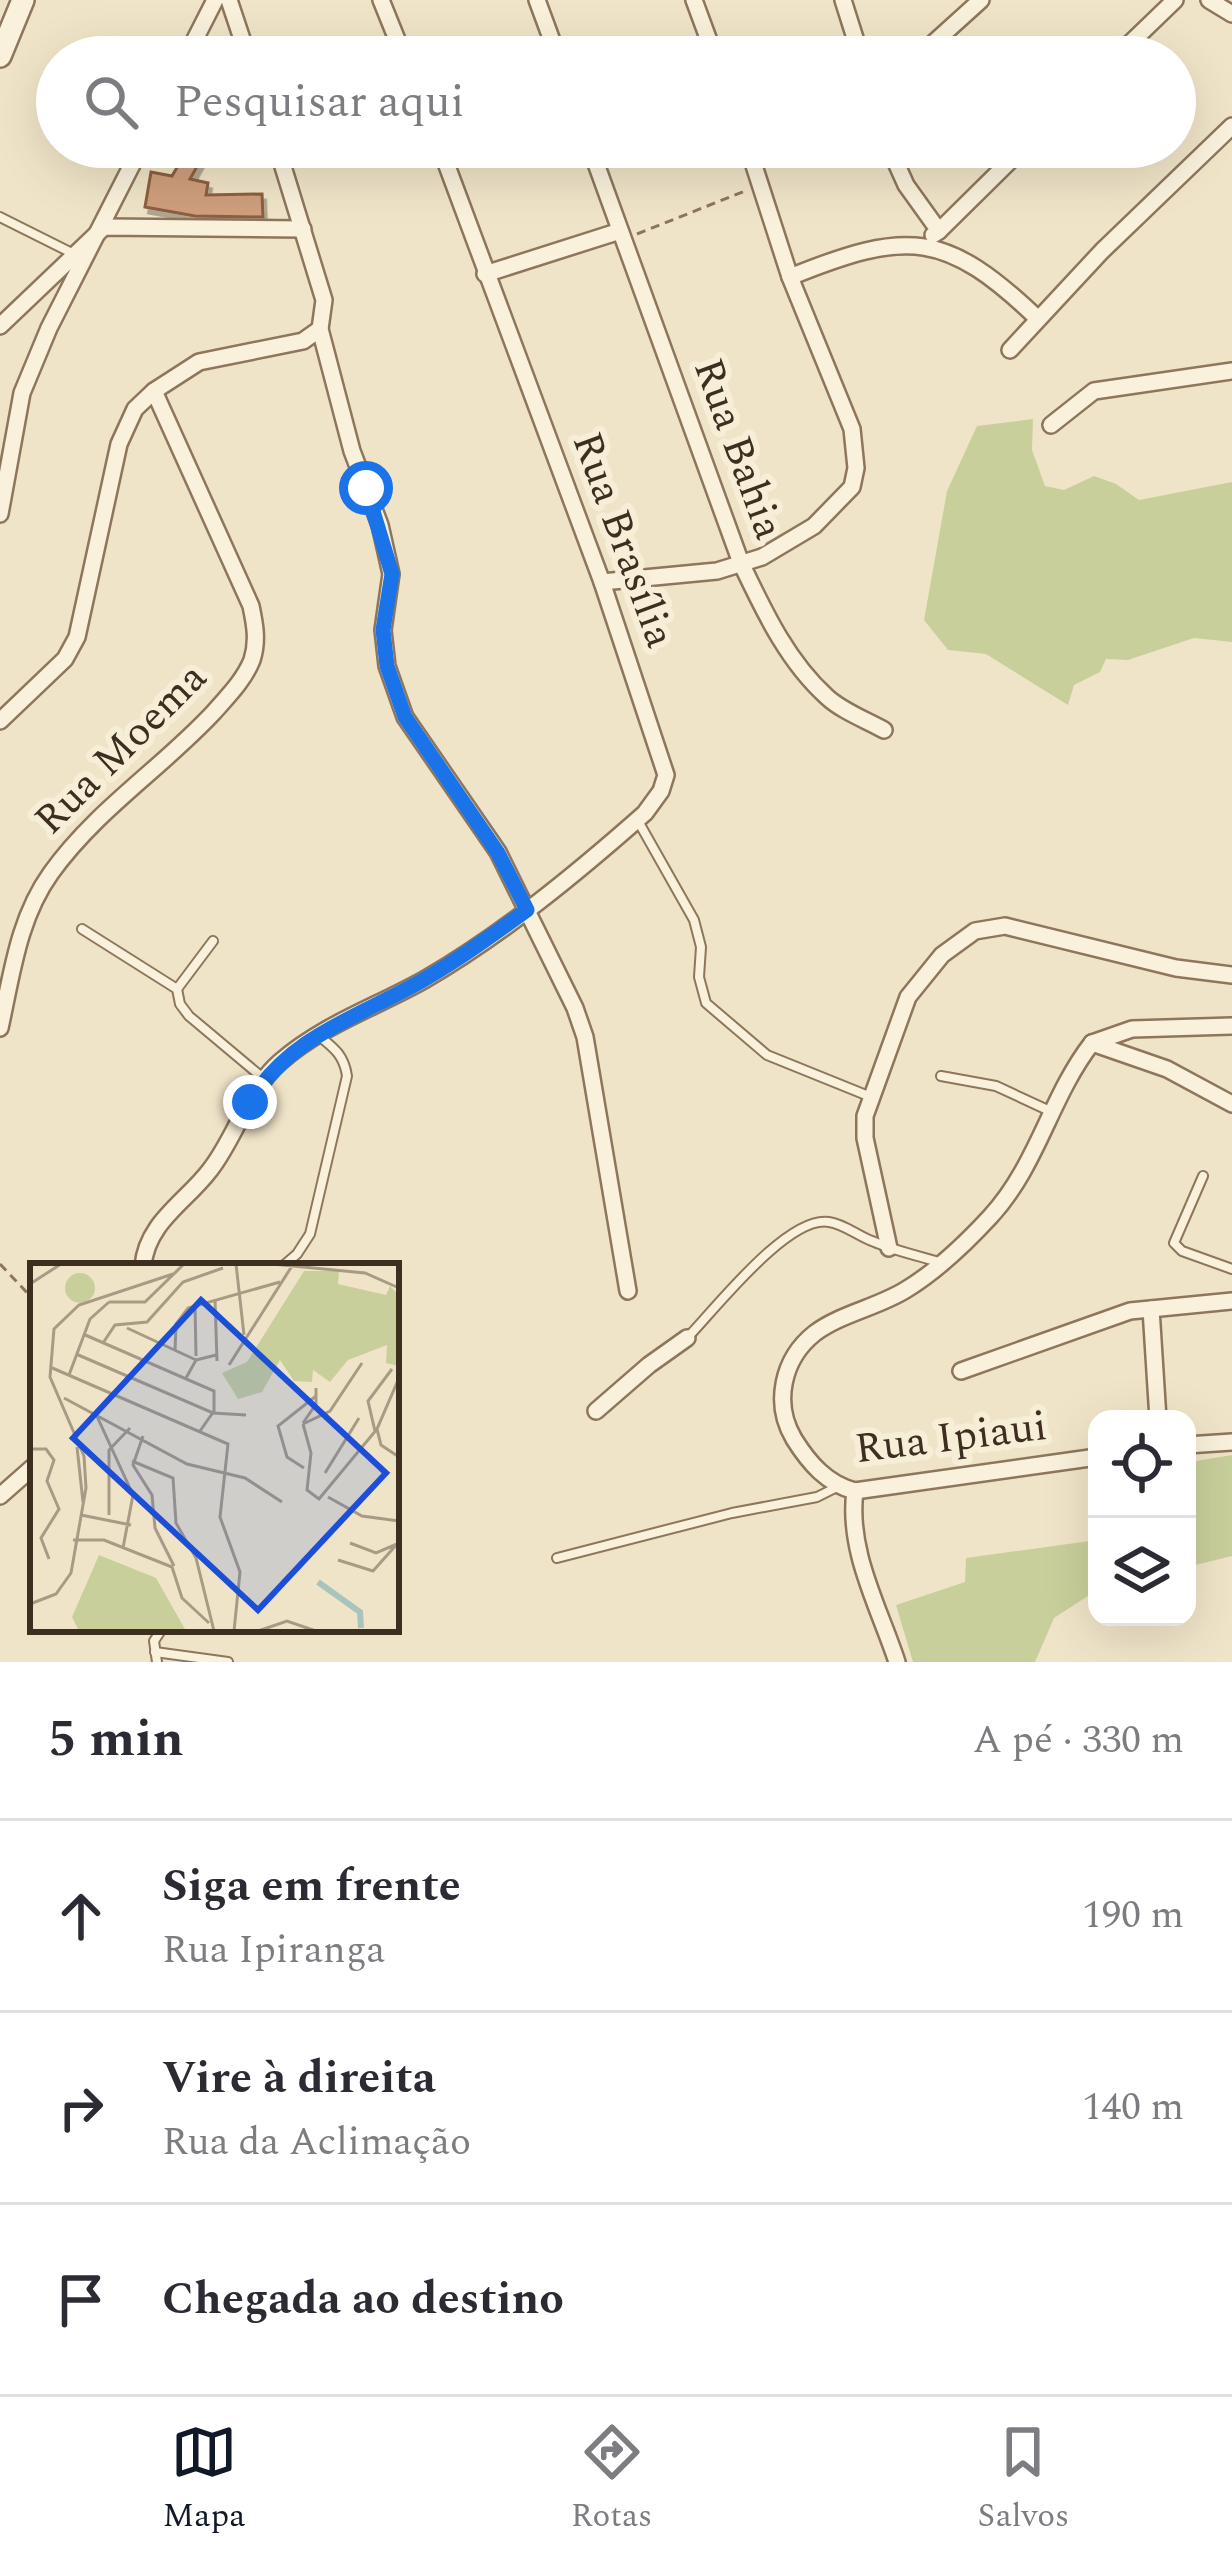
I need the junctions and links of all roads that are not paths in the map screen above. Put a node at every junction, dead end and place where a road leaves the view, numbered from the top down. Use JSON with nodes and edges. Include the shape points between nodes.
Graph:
{"nodes":[{"id":1,"x":21,"y":0,"type":"edge"},
{"id":2,"x":381,"y":0,"type":"edge"},
{"id":3,"x":538,"y":0,"type":"edge"},
{"id":4,"x":694,"y":0,"type":"edge"},
{"id":5,"x":843,"y":0,"type":"edge"},
{"id":6,"x":981,"y":0,"type":"edge"},
{"id":7,"x":1175,"y":0,"type":"edge"},
{"id":8,"x":1209,"y":0,"type":"edge"},
{"id":9,"x":230,"y":1,"type":"edge"},
{"id":10,"x":1232,"y":14,"type":"edge"},
{"id":11,"x":0,"y":22,"type":"edge"},
{"id":12,"x":202,"y":36,"type":"edge"},
{"id":13,"x":241,"y":36,"type":"edge"},
{"id":14,"x":396,"y":36,"type":"edge"},
{"id":15,"x":551,"y":36,"type":"edge"},
{"id":16,"x":707,"y":36,"type":"edge"},
{"id":17,"x":854,"y":36,"type":"edge"},
{"id":18,"x":941,"y":36,"type":"edge"},
{"id":19,"x":1138,"y":36,"type":"edge"},
{"id":20,"x":0,"y":56,"type":"edge"},
{"id":21,"x":1232,"y":126,"type":"edge"},
{"id":22,"x":1196,"y":161,"type":"edge"},
{"id":23,"x":131,"y":168,"type":"edge"},
{"id":24,"x":284,"y":168,"type":"edge"},
{"id":25,"x":447,"y":168,"type":"edge"},
{"id":26,"x":598,"y":168,"type":"edge"},
{"id":27,"x":755,"y":168,"type":"edge"},
{"id":28,"x":898,"y":168,"type":"edge"},
{"id":29,"x":1003,"y":168,"type":"edge"},
{"id":30,"x":1188,"y":168,"type":"edge"},
{"id":31,"x":0,"y":217,"type":"edge"},
{"id":32,"x":104,"y":227,"type":"junction"},
{"id":33,"x":303,"y":229,"type":"junction"},
{"id":34,"x":939,"y":231,"type":"junction"},
{"id":35,"x":622,"y":235,"type":"junction"},
{"id":36,"x":923,"y":244,"type":"junction"},
{"id":37,"x":76,"y":255,"type":"junction"},
{"id":38,"x":485,"y":274,"type":"junction"},
{"id":39,"x":790,"y":277,"type":"junction"},
{"id":40,"x":1038,"y":319,"type":"junction"},
{"id":41,"x":0,"y":326,"type":"edge"},
{"id":42,"x":320,"y":329,"type":"junction"},
{"id":43,"x":1010,"y":350,"type":"dead end"},
{"id":44,"x":1232,"y":371,"type":"edge"},
{"id":45,"x":154,"y":391,"type":"junction"},
{"id":46,"x":1051,"y":425,"type":"dead end"},
{"id":47,"x":0,"y":514,"type":"edge"},
{"id":48,"x":741,"y":563,"type":"junction"},
{"id":49,"x":602,"y":583,"type":"junction"},
{"id":50,"x":0,"y":722,"type":"edge"},
{"id":51,"x":884,"y":730,"type":"dead end"},
{"id":52,"x":637,"y":820,"type":"junction"},
{"id":53,"x":527,"y":910,"type":"junction"},
{"id":54,"x":82,"y":929,"type":"dead end"},
{"id":55,"x":213,"y":941,"type":"dead end"},
{"id":56,"x":1232,"y":975,"type":"edge"},
{"id":57,"x":178,"y":989,"type":"junction"},
{"id":58,"x":1232,"y":1026,"type":"edge"},
{"id":59,"x":0,"y":1028,"type":"edge"},
{"id":60,"x":316,"y":1034,"type":"junction"},
{"id":61,"x":1092,"y":1043,"type":"junction"},
{"id":62,"x":941,"y":1076,"type":"dead end"},
{"id":63,"x":264,"y":1079,"type":"junction"},
{"id":64,"x":871,"y":1097,"type":"junction"},
{"id":65,"x":1232,"y":1104,"type":"edge"},
{"id":66,"x":1053,"y":1113,"type":"junction"},
{"id":67,"x":1203,"y":1176,"type":"dead end"},
{"id":68,"x":889,"y":1248,"type":"junction"},
{"id":69,"x":144,"y":1263,"type":"edge"},
{"id":70,"x":286,"y":1263,"type":"edge"},
{"id":71,"x":944,"y":1263,"type":"junction"},
{"id":72,"x":1232,"y":1269,"type":"edge"},
{"id":73,"x":628,"y":1291,"type":"dead end"},
{"id":74,"x":1232,"y":1301,"type":"edge"},
{"id":75,"x":1151,"y":1309,"type":"junction"},
{"id":76,"x":687,"y":1338,"type":"joint"},
{"id":77,"x":961,"y":1371,"type":"dead end"},
{"id":78,"x":1157,"y":1410,"type":"edge"},
{"id":79,"x":596,"y":1411,"type":"dead end"},
{"id":80,"x":1232,"y":1442,"type":"edge"},
{"id":81,"x":1196,"y":1444,"type":"edge"},
{"id":82,"x":1088,"y":1458,"type":"edge"},
{"id":83,"x":30,"y":1470,"type":"edge"},
{"id":84,"x":837,"y":1486,"type":"junction"},
{"id":85,"x":855,"y":1491,"type":"junction"},
{"id":86,"x":0,"y":1496,"type":"edge"},
{"id":87,"x":557,"y":1558,"type":"dead end"},
{"id":88,"x":156,"y":1657,"type":"edge"},
{"id":89,"x":228,"y":1662,"type":"edge"},
{"id":90,"x":897,"y":1662,"type":"edge"}],
"edges":[{"from":1,"to":11,"type":"street"},
{"from":1,"to":20,"type":"street"},
{"from":2,"to":14,"type":"street"},
{"from":3,"to":15,"type":"street"},
{"from":4,"to":16,"type":"street"},
{"from":5,"to":17,"type":"street"},
{"from":6,"to":18,"type":"street"},
{"from":7,"to":19,"type":"street"},
{"from":8,"to":10,"type":"street"},
{"from":9,"to":12,"type":"street"},
{"from":9,"to":13,"type":"street"},
{"from":21,"to":22,"type":"street"},
{"from":23,"to":32,"type":"street"},
{"from":24,"to":33,"type":"street"},
{"from":25,"to":38,"type":"street","name":"Rua Brasília"},
{"from":26,"to":35,"type":"street","name":"Rua Bahia"},
{"from":27,"to":39,"type":"street"},
{"from":28,"to":34,"type":"street"},
{"from":29,"to":34,"type":"street"},
{"from":30,"to":40,"type":"street"},
{"from":31,"to":37,"type":"lane"},
{"from":32,"to":33,"type":"street"},
{"from":32,"to":37,"type":"street"},
{"from":32,"to":47,"type":"street","via":[[22,393]]},
{"from":33,"to":42,"type":"street","via":[[324,300]]},
{"from":34,"to":36,"type":"street"},
{"from":35,"to":38,"type":"street"},
{"from":35,"to":48,"type":"street","name":"Rua Bahia"},
{"from":36,"to":39,"type":"street"},
{"from":36,"to":40,"type":"street","via":[[969,261]]},
{"from":37,"to":41,"type":"street"},
{"from":38,"to":49,"type":"street","name":"Rua Brasília"},
{"from":39,"to":48,"type":"street","via":[[840,394],[854,450],[852,487],[789,544]]},
{"from":40,"to":43,"type":"street"},
{"from":42,"to":45,"type":"street","via":[[303,341],[199,362]]},
{"from":42,"to":53,"type":"street","via":[[392,574],[383,630],[405,717]]},
{"from":44,"to":46,"type":"street","via":[[1094,391]]},
{"from":45,"to":50,"type":"street","via":[[119,444],[76,637]]},
{"from":45,"to":59,"type":"street","name":"Rua Moema","via":[[251,606],[251,661],[190,737],[83,832],[48,876],[22,922]]},
{"from":48,"to":49,"type":"street"},
{"from":48,"to":51,"type":"street","name":"Rua Bahia","via":[[795,662],[830,700]]},
{"from":49,"to":52,"type":"street","name":"Rua Brasília","via":[[666,775]]},
{"from":52,"to":53,"type":"street","name":"Rua Brasília"},
{"from":52,"to":64,"type":"lane","via":[[694,920],[706,1003],[767,1055]]},
{"from":53,"to":60,"type":"street","name":"Rua Brasília","via":[[422,981]]},
{"from":53,"to":73,"type":"street","via":[[585,1037]]},
{"from":54,"to":57,"type":"lane"},
{"from":55,"to":57,"type":"lane"},
{"from":56,"to":64,"type":"street","via":[[1005,926],[975,931],[908,997]]},
{"from":57,"to":63,"type":"lane","via":[[189,1016]]},
{"from":58,"to":61,"type":"street","via":[[1132,1029]]},
{"from":60,"to":63,"type":"street","name":"Rua Brasília"},
{"from":60,"to":70,"type":"lane","via":[[337,1049],[347,1076],[310,1234]]},
{"from":61,"to":65,"type":"street","via":[[1167,1069]]},
{"from":61,"to":66,"type":"street","name":"Rua Ipiaui"},
{"from":62,"to":66,"type":"lane","via":[[996,1087]]},
{"from":63,"to":69,"type":"street","name":"Rua Brasília","via":[[210,1171],[154,1233]]},
{"from":64,"to":68,"type":"street","via":[[865,1138]]},
{"from":66,"to":71,"type":"street","name":"Rua Ipiaui","via":[[993,1214]]},
{"from":67,"to":72,"type":"lane","via":[[1174,1243]]},
{"from":68,"to":71,"type":"lane"},
{"from":68,"to":76,"type":"lane","via":[[826,1221],[794,1230]]},
{"from":71,"to":84,"type":"street","name":"Rua Ipiaui","via":[[815,1333],[794,1357],[782,1384],[783,1421]]},
{"from":74,"to":75,"type":"street"},
{"from":75,"to":77,"type":"street"},
{"from":75,"to":78,"type":"street"},
{"from":76,"to":79,"type":"street"},
{"from":80,"to":81,"type":"street"},
{"from":82,"to":85,"type":"street","name":"Rua Ipiaui"},
{"from":83,"to":86,"type":"street"},
{"from":84,"to":85,"type":"street","name":"Rua Ipiaui"},
{"from":84,"to":87,"type":"lane"},
{"from":85,"to":90,"type":"street","via":[[856,1549]]},
{"from":88,"to":89,"type":"lane"}]}
